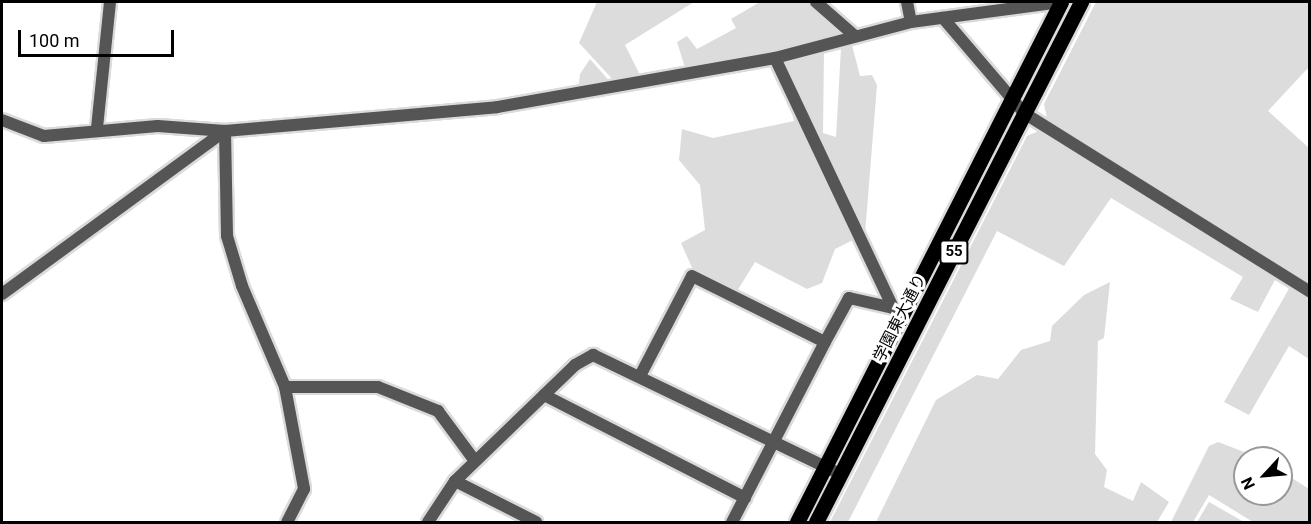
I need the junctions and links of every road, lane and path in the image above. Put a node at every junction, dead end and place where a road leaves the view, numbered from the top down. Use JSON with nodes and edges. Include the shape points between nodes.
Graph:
{"nodes":[{"id":1,"x":110,"y":2,"type":"edge"},
{"id":2,"x":816,"y":2,"type":"edge"},
{"id":3,"x":907,"y":2,"type":"edge"},
{"id":4,"x":1061,"y":2,"type":"edge"},
{"id":5,"x":1081,"y":2,"type":"edge"},
{"id":6,"x":943,"y":18,"type":"junction"},
{"id":7,"x":911,"y":22,"type":"junction"},
{"id":8,"x":855,"y":36,"type":"junction"},
{"id":9,"x":775,"y":58,"type":"junction"},
{"id":10,"x":1018,"y":108,"type":"junction"},
{"id":11,"x":2,"y":120,"type":"edge"},
{"id":12,"x":97,"y":128,"type":"junction"},
{"id":13,"x":225,"y":131,"type":"junction"},
{"id":14,"x":1310,"y":292,"type":"edge"},
{"id":15,"x":2,"y":294,"type":"edge"},
{"id":16,"x":898,"y":311,"type":"junction"},
{"id":17,"x":825,"y":342,"type":"junction"},
{"id":18,"x":641,"y":374,"type":"junction"},
{"id":19,"x":285,"y":387,"type":"junction"},
{"id":20,"x":544,"y":395,"type":"junction"},
{"id":21,"x":775,"y":441,"type":"junction"},
{"id":22,"x":475,"y":461,"type":"junction"},
{"id":23,"x":826,"y":467,"type":"junction"},
{"id":24,"x":840,"y":474,"type":"junction"},
{"id":25,"x":455,"y":481,"type":"junction"},
{"id":26,"x":745,"y":498,"type":"junction"},
{"id":27,"x":287,"y":522,"type":"edge"},
{"id":28,"x":428,"y":522,"type":"edge"},
{"id":29,"x":536,"y":522,"type":"edge"},
{"id":30,"x":732,"y":522,"type":"edge"},
{"id":31,"x":797,"y":522,"type":"edge"},
{"id":32,"x":816,"y":522,"type":"edge"}],
"edges":[{"from":1,"to":12,"type":"street"},
{"from":2,"to":8,"type":"street"},
{"from":3,"to":7,"type":"street"},
{"from":4,"to":6,"type":"street"},
{"from":4,"to":10,"type":"main road","name":"学園東大通り","number":"55"},
{"from":5,"to":10,"type":"main road","name":"学園東大通り","number":"55"},
{"from":6,"to":7,"type":"street"},
{"from":6,"to":10,"type":"street"},
{"from":7,"to":8,"type":"street"},
{"from":8,"to":9,"type":"street"},
{"from":9,"to":13,"type":"street","via":[[497,107],[311,125],[254,124]]},
{"from":9,"to":16,"type":"street"},
{"from":10,"to":14,"type":"street"},
{"from":10,"to":16,"type":"main road","name":"学園東大通り","number":"55"},
{"from":10,"to":24,"type":"main road","name":"学園東大通り","number":"55"},
{"from":11,"to":12,"type":"street","via":[[44,136]]},
{"from":12,"to":13,"type":"street"},
{"from":13,"to":15,"type":"street"},
{"from":13,"to":19,"type":"street","via":[[227,236],[242,286]]},
{"from":16,"to":17,"type":"street","via":[[849,298]]},
{"from":16,"to":23,"type":"main road","name":"学園東大通り","number":"55"},
{"from":17,"to":18,"type":"street","via":[[692,276]]},
{"from":17,"to":21,"type":"street"},
{"from":18,"to":20,"type":"street","via":[[593,355]]},
{"from":18,"to":21,"type":"street"},
{"from":19,"to":22,"type":"street","via":[[378,387],[438,411]]},
{"from":19,"to":27,"type":"street","via":[[304,489]]},
{"from":20,"to":22,"type":"street"},
{"from":20,"to":26,"type":"street"},
{"from":21,"to":23,"type":"street"},
{"from":21,"to":26,"type":"street"},
{"from":22,"to":25,"type":"street"},
{"from":23,"to":24,"type":"street"},
{"from":23,"to":31,"type":"main road","name":"学園東大通り","number":"55"},
{"from":24,"to":32,"type":"main road","name":"学園東大通り","number":"55"},
{"from":25,"to":28,"type":"street"},
{"from":25,"to":29,"type":"street"},
{"from":26,"to":30,"type":"street"}]}
